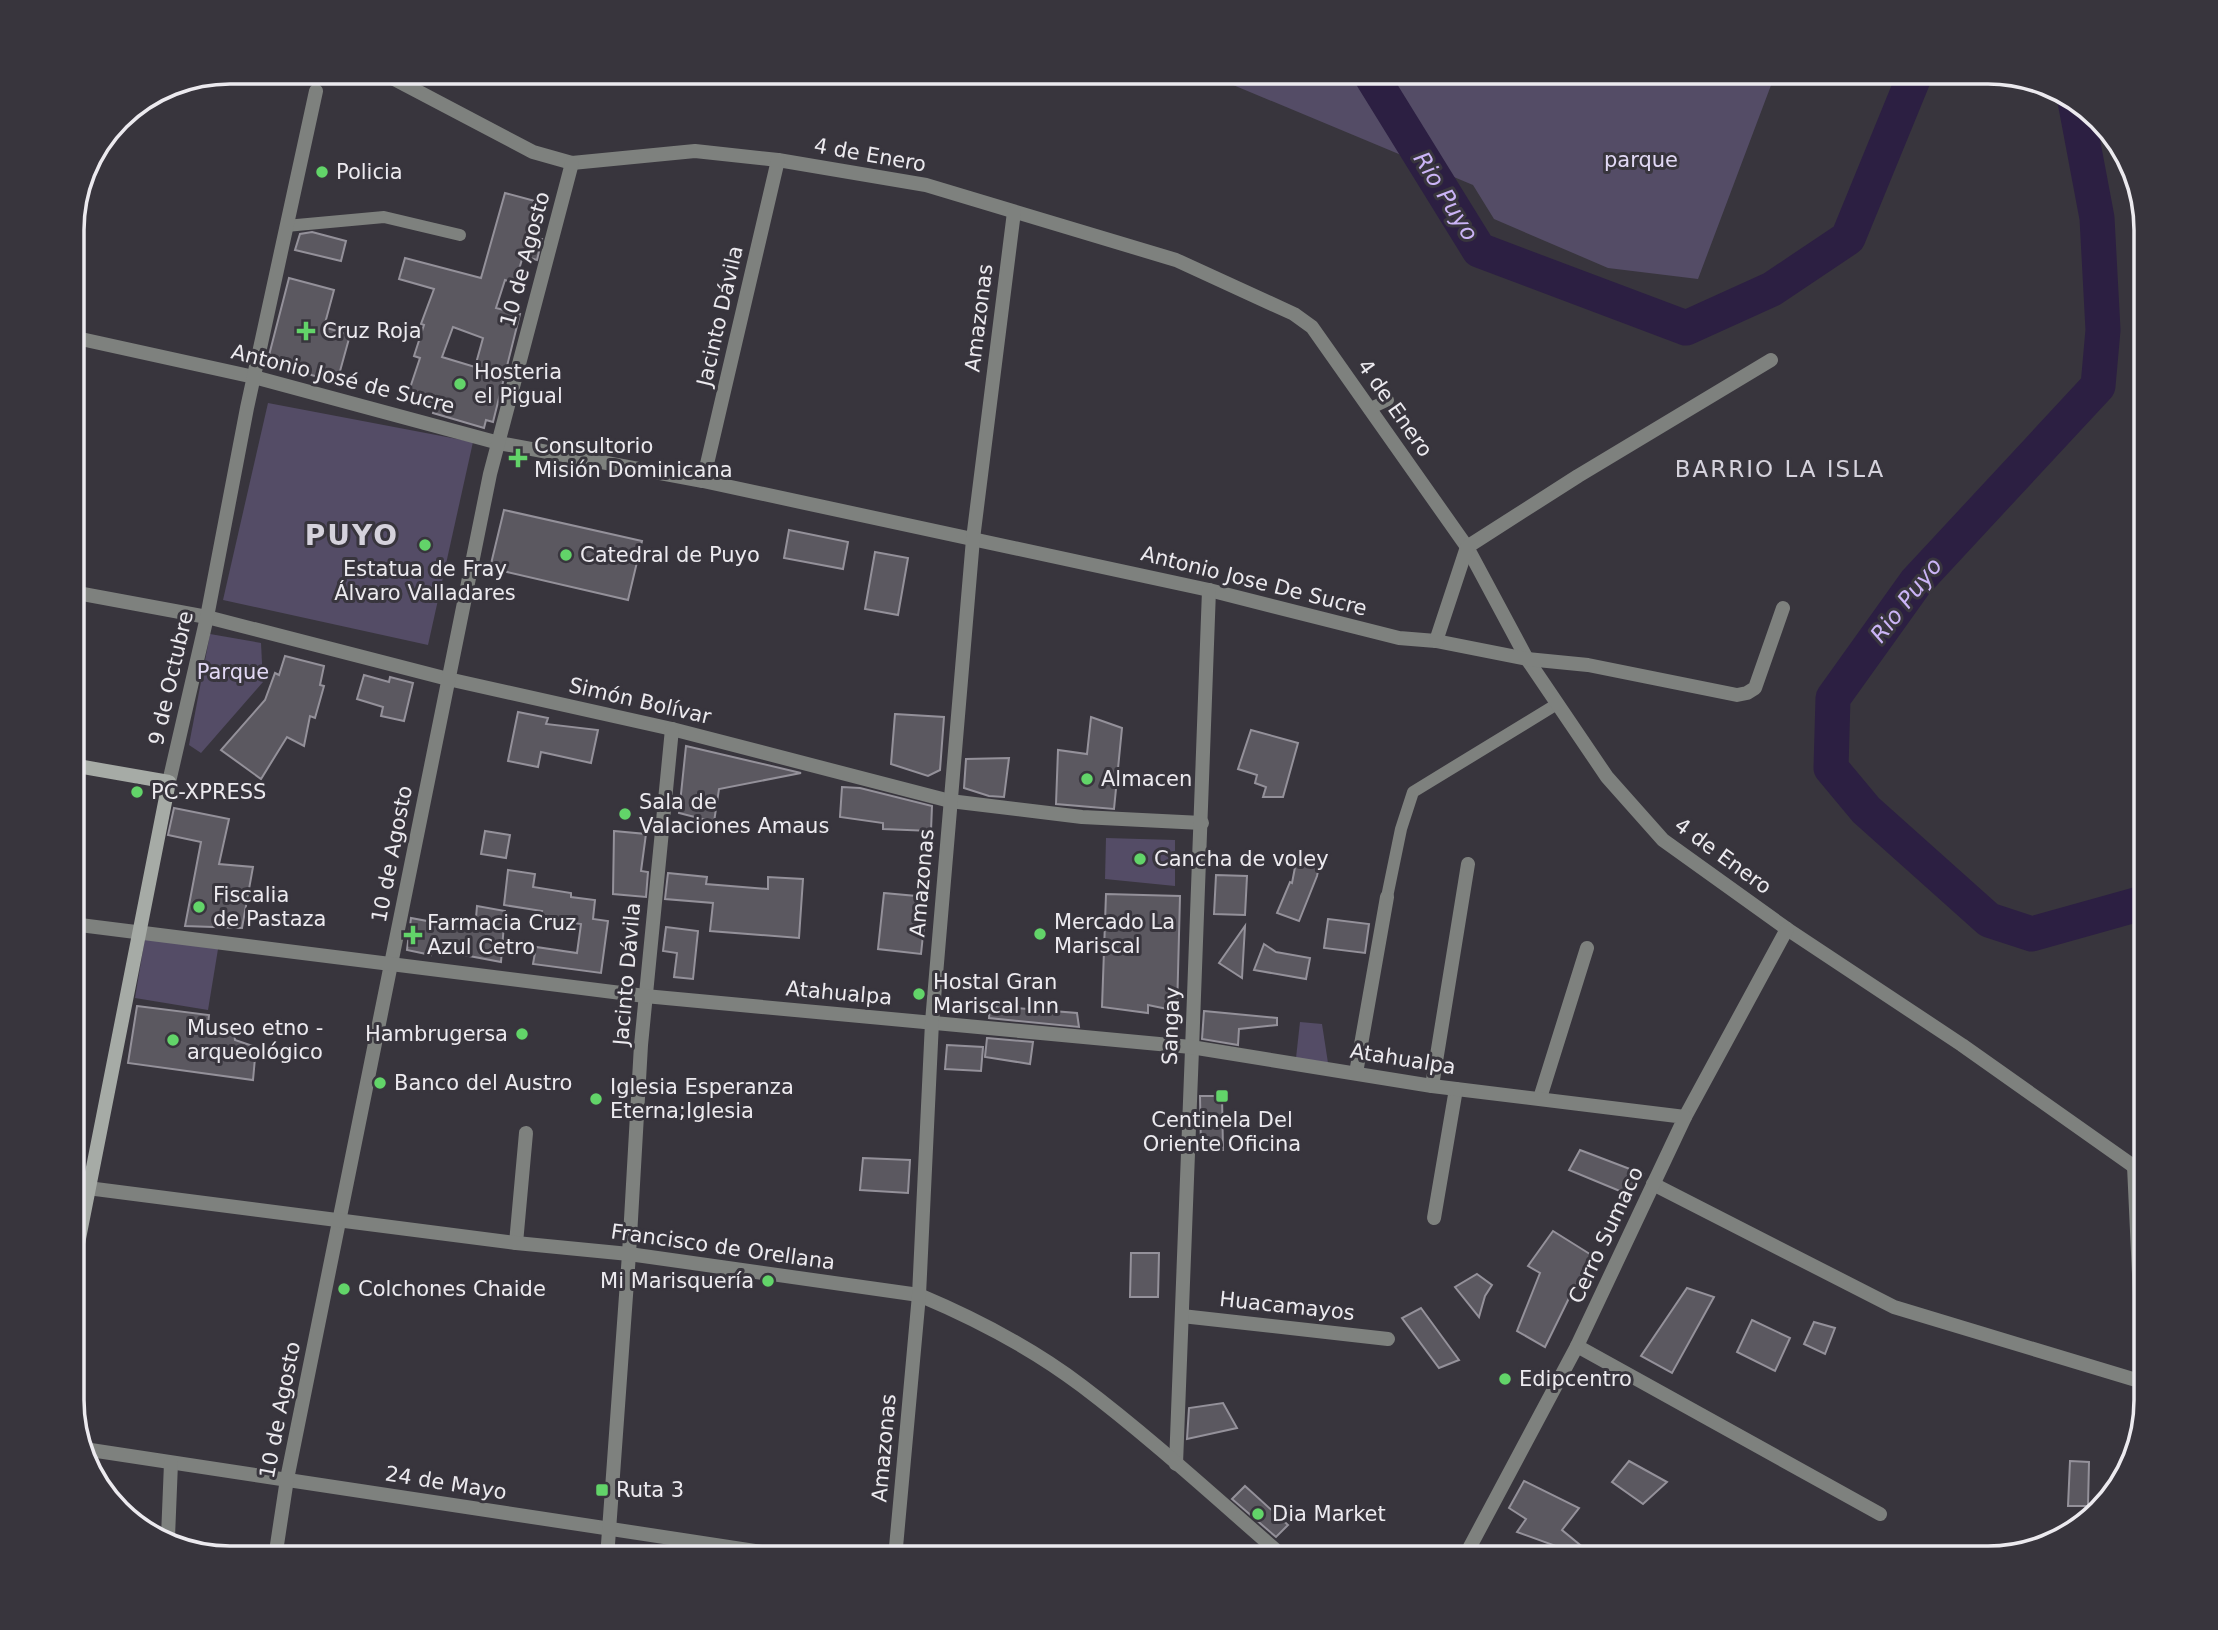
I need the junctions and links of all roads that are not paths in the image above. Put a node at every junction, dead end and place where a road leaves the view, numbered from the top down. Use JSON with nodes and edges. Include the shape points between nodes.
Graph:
{"nodes":[{"id":1,"x":404,"y":84,"type":"edge"},
{"id":2,"x":316,"y":91,"type":"dead end"},
{"id":3,"x":778,"y":160,"type":"junction"},
{"id":4,"x":572,"y":163,"type":"junction"},
{"id":5,"x":1014,"y":212,"type":"junction"},
{"id":6,"x":286,"y":226,"type":"junction"},
{"id":7,"x":460,"y":235,"type":"dead end"},
{"id":8,"x":84,"y":340,"type":"edge"},
{"id":9,"x":1771,"y":360,"type":"dead end"},
{"id":10,"x":254,"y":377,"type":"junction"},
{"id":11,"x":1388,"y":400,"type":"dead end"},
{"id":12,"x":1369,"y":409,"type":"junction"},
{"id":13,"x":499,"y":443,"type":"junction"},
{"id":14,"x":703,"y":481,"type":"junction"},
{"id":15,"x":972,"y":539,"type":"junction"},
{"id":16,"x":1467,"y":547,"type":"junction"},
{"id":17,"x":1209,"y":590,"type":"junction"},
{"id":18,"x":84,"y":594,"type":"edge"},
{"id":19,"x":1783,"y":608,"type":"dead end"},
{"id":20,"x":207,"y":617,"type":"junction"},
{"id":21,"x":1436,"y":641,"type":"junction"},
{"id":22,"x":1527,"y":659,"type":"junction"},
{"id":23,"x":449,"y":678,"type":"junction"},
{"id":24,"x":1557,"y":704,"type":"junction"},
{"id":25,"x":672,"y":729,"type":"junction"},
{"id":26,"x":84,"y":767,"type":"edge"},
{"id":27,"x":169,"y":782,"type":"junction"},
{"id":28,"x":950,"y":801,"type":"junction"},
{"id":29,"x":1202,"y":823,"type":"junction"},
{"id":30,"x":1468,"y":864,"type":"dead end"},
{"id":31,"x":1387,"y":897,"type":"joint"},
{"id":32,"x":84,"y":925,"type":"edge"},
{"id":33,"x":1787,"y":929,"type":"junction"},
{"id":34,"x":139,"y":931,"type":"junction"},
{"id":35,"x":1587,"y":948,"type":"dead end"},
{"id":36,"x":391,"y":963,"type":"junction"},
{"id":37,"x":645,"y":996,"type":"junction"},
{"id":38,"x":932,"y":1022,"type":"junction"},
{"id":39,"x":1191,"y":1047,"type":"junction"},
{"id":40,"x":1356,"y":1073,"type":"junction"},
{"id":41,"x":1432,"y":1086,"type":"junction"},
{"id":42,"x":1456,"y":1089,"type":"junction"},
{"id":43,"x":1540,"y":1098,"type":"junction"},
{"id":44,"x":1685,"y":1117,"type":"junction"},
{"id":45,"x":526,"y":1133,"type":"dead end"},
{"id":46,"x":2134,"y":1167,"type":"edge"},
{"id":47,"x":1653,"y":1184,"type":"junction"},
{"id":48,"x":84,"y":1188,"type":"edge"},
{"id":49,"x":88,"y":1188,"type":"junction"},
{"id":50,"x":84,"y":1210,"type":"edge"},
{"id":51,"x":1434,"y":1218,"type":"dead end"},
{"id":52,"x":340,"y":1221,"type":"junction"},
{"id":53,"x":516,"y":1244,"type":"junction"},
{"id":54,"x":629,"y":1254,"type":"junction"},
{"id":55,"x":919,"y":1295,"type":"junction"},
{"id":56,"x":1181,"y":1316,"type":"junction"},
{"id":57,"x":1388,"y":1339,"type":"dead end"},
{"id":58,"x":1577,"y":1346,"type":"junction"},
{"id":59,"x":2134,"y":1380,"type":"edge"},
{"id":60,"x":93,"y":1450,"type":"edge"},
{"id":61,"x":172,"y":1463,"type":"junction"},
{"id":62,"x":1176,"y":1464,"type":"junction"},
{"id":63,"x":287,"y":1479,"type":"junction"},
{"id":64,"x":1880,"y":1514,"type":"dead end"},
{"id":65,"x":610,"y":1529,"type":"junction"},
{"id":66,"x":168,"y":1532,"type":"edge"},
{"id":67,"x":277,"y":1546,"type":"edge"},
{"id":68,"x":608,"y":1546,"type":"edge"},
{"id":69,"x":723,"y":1546,"type":"edge"},
{"id":70,"x":896,"y":1546,"type":"edge"},
{"id":71,"x":1271,"y":1546,"type":"edge"},
{"id":72,"x":1470,"y":1546,"type":"edge"}],
"edges":[{"from":1,"to":4,"type":"street","name":"4 de Enero","via":[[533,152]]},
{"from":2,"to":6,"type":"street","name":"9 de Octubre"},
{"from":3,"to":4,"type":"street","name":"4 de Enero","via":[[695,150]]},
{"from":3,"to":5,"type":"street","name":"4 de Enero","via":[[926,185]]},
{"from":3,"to":14,"type":"street","name":"Jacinto Dávila"},
{"from":4,"to":13,"type":"street","name":"10 de Agosto"},
{"from":5,"to":12,"type":"street","name":"4 de Enero","via":[[1176,260],[1294,314],[1312,327]]},
{"from":5,"to":15,"type":"street","name":"Amazonas"},
{"from":6,"to":7,"type":"lane","via":[[384,218]]},
{"from":6,"to":10,"type":"street","name":"9 de Octubre"},
{"from":8,"to":10,"type":"street","name":"Antonio José de Sucre"},
{"from":9,"to":16,"type":"street"},
{"from":10,"to":13,"type":"street","name":"Antonio José de Sucre"},
{"from":10,"to":20,"type":"street","name":"9 de Octubre"},
{"from":11,"to":12,"type":"lane"},
{"from":12,"to":16,"type":"street","name":"4 de Enero"},
{"from":13,"to":14,"type":"street","name":"Antonio José de Sucre"},
{"from":13,"to":23,"type":"street","name":"10 de Agosto"},
{"from":14,"to":15,"type":"street","name":"Antonio José de Sucre"},
{"from":15,"to":17,"type":"street","name":"Antonio Jose De Sucre"},
{"from":15,"to":28,"type":"street","name":"Amazonas"},
{"from":16,"to":21,"type":"street"},
{"from":16,"to":22,"type":"street","name":"4 de Enero"},
{"from":17,"to":21,"type":"street","name":"Antonio Jose De Sucre","via":[[1399,638]]},
{"from":17,"to":29,"type":"street","name":"Sangay"},
{"from":18,"to":20,"type":"street","name":"Simón Bolívar"},
{"from":19,"to":22,"type":"street","name":"Antonio Jose De Sucre","via":[[1755,688],[1737,695],[1588,664]]},
{"from":20,"to":23,"type":"street","name":"Simón Bolívar"},
{"from":20,"to":27,"type":"street","name":"9 de Octubre"},
{"from":21,"to":22,"type":"street","name":"Antonio Jose De Sucre"},
{"from":22,"to":24,"type":"street","name":"4 de Enero"},
{"from":23,"to":25,"type":"street","name":"Simón Bolívar"},
{"from":23,"to":36,"type":"street","name":"10 de Agosto"},
{"from":24,"to":31,"type":"lane","via":[[1413,792]]},
{"from":24,"to":33,"type":"street","name":"4 de Enero","via":[[1607,777],[1663,840]]},
{"from":25,"to":28,"type":"street","name":"Simón Bolívar"},
{"from":25,"to":37,"type":"street","name":"Jacinto Dávila"},
{"from":26,"to":27,"type":"main road"},
{"from":27,"to":34,"type":"main road","name":"9 de Octubre"},
{"from":28,"to":29,"type":"street","name":"Simón Bolívar","via":[[1082,817]]},
{"from":28,"to":38,"type":"street","name":"Amazonas"},
{"from":29,"to":39,"type":"street","name":"Sangay"},
{"from":30,"to":41,"type":"street"},
{"from":31,"to":40,"type":"street"},
{"from":32,"to":34,"type":"street","name":"Atahualpa"},
{"from":33,"to":44,"type":"street","name":"Cerro Sumaco"},
{"from":33,"to":46,"type":"street","name":"4 de Enero"},
{"from":34,"to":36,"type":"street","name":"Atahualpa"},
{"from":34,"to":49,"type":"main road","name":"9 de Octubre"},
{"from":35,"to":43,"type":"street"},
{"from":36,"to":37,"type":"street","name":"Atahualpa"},
{"from":36,"to":52,"type":"street","name":"10 de Agosto"},
{"from":37,"to":38,"type":"street","name":"Atahualpa"},
{"from":37,"to":54,"type":"street","name":"Jacinto Dávila"},
{"from":38,"to":39,"type":"street","name":"Atahualpa"},
{"from":38,"to":55,"type":"street","name":"Amazonas"},
{"from":39,"to":40,"type":"street","name":"Atahualpa"},
{"from":39,"to":56,"type":"street","name":"Sangay"},
{"from":40,"to":41,"type":"street","name":"Atahualpa"},
{"from":41,"to":42,"type":"street","name":"Atahualpa"},
{"from":42,"to":43,"type":"street","name":"Atahualpa"},
{"from":42,"to":51,"type":"street"},
{"from":43,"to":44,"type":"street","name":"Atahualpa"},
{"from":44,"to":47,"type":"street","name":"Cerro Sumaco"},
{"from":45,"to":53,"type":"street"},
{"from":47,"to":58,"type":"street","name":"Cerro Sumaco"},
{"from":47,"to":59,"type":"street","via":[[1895,1307]]},
{"from":48,"to":49,"type":"street","name":"Francisco de Orellana"},
{"from":49,"to":50,"type":"main road","name":"9 de Octubre"},
{"from":49,"to":52,"type":"street","name":"Francisco de Orellana"},
{"from":52,"to":53,"type":"street","name":"Francisco de Orellana"},
{"from":52,"to":63,"type":"street","name":"10 de Agosto"},
{"from":53,"to":54,"type":"street","name":"Francisco de Orellana"},
{"from":54,"to":55,"type":"street","name":"Francisco de Orellana"},
{"from":54,"to":65,"type":"street","name":"Jacinto Dávila"},
{"from":55,"to":62,"type":"street","name":"Francisco de Orellana","via":[[999,1332],[1081,1385]]},
{"from":55,"to":70,"type":"street","name":"Amazonas"},
{"from":56,"to":57,"type":"street","name":"Huacamayos"},
{"from":56,"to":62,"type":"street","name":"Sangay"},
{"from":58,"to":64,"type":"street"},
{"from":58,"to":72,"type":"street","name":"Cerro Sumaco"},
{"from":60,"to":61,"type":"street","name":"24 de Mayo"},
{"from":61,"to":63,"type":"street","name":"24 de Mayo"},
{"from":61,"to":66,"type":"street"},
{"from":62,"to":71,"type":"street","name":"Francisco de Orellana"},
{"from":63,"to":65,"type":"street","name":"24 de Mayo"},
{"from":63,"to":67,"type":"street","name":"10 de Agosto"},
{"from":65,"to":68,"type":"street","name":"Jacinto Dávila"},
{"from":65,"to":69,"type":"street","name":"24 de Mayo"}]}
